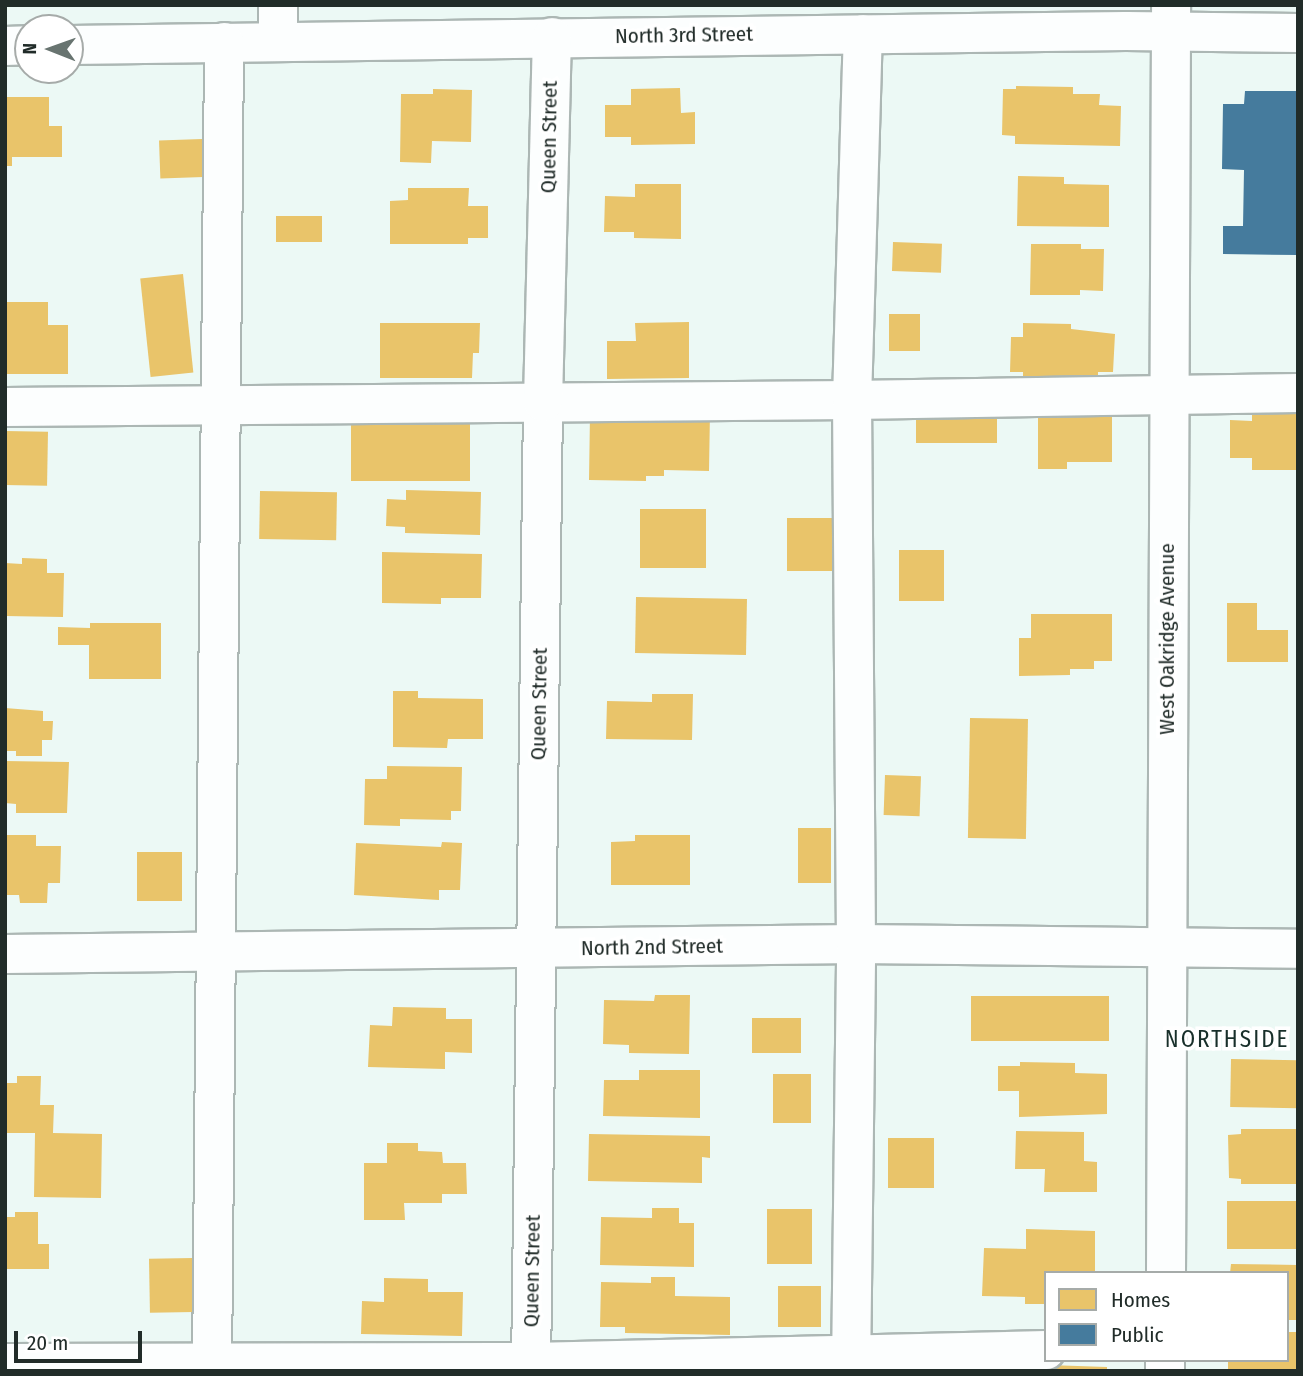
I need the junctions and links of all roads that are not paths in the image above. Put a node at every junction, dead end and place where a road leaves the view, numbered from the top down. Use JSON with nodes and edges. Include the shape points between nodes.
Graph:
{"nodes":[{"id":1,"x":1171,"y":18,"type":"edge"},
{"id":2,"x":278,"y":23,"type":"edge"},
{"id":3,"x":1298,"y":33,"type":"edge"},
{"id":4,"x":863,"y":34,"type":"junction"},
{"id":5,"x":552,"y":37,"type":"junction"},
{"id":6,"x":224,"y":42,"type":"junction"},
{"id":7,"x":84,"y":44,"type":"edge"},
{"id":8,"x":1298,"y":393,"type":"edge"},
{"id":9,"x":1167,"y":395,"type":"junction"},
{"id":10,"x":852,"y":400,"type":"junction"},
{"id":11,"x":543,"y":402,"type":"junction"},
{"id":12,"x":222,"y":404,"type":"junction"},
{"id":13,"x":5,"y":407,"type":"edge"},
{"id":14,"x":856,"y":944,"type":"junction"},
{"id":15,"x":535,"y":948,"type":"junction"},
{"id":16,"x":1167,"y":949,"type":"junction"},
{"id":17,"x":1298,"y":950,"type":"edge"},
{"id":18,"x":215,"y":952,"type":"junction"},
{"id":19,"x":5,"y":954,"type":"edge"},
{"id":20,"x":1166,"y":1271,"type":"edge"},
{"id":21,"x":1044,"y":1350,"type":"edge"},
{"id":22,"x":851,"y":1362,"type":"edge"},
{"id":23,"x":5,"y":1363,"type":"edge"},
{"id":24,"x":212,"y":1366,"type":"edge"},
{"id":25,"x":531,"y":1366,"type":"edge"}],
"edges":[{"from":1,"to":3,"type":"street","name":"North 3rd Street"},
{"from":1,"to":4,"type":"street","name":"North 3rd Street"},
{"from":1,"to":9,"type":"street","name":"West Oakridge Avenue"},
{"from":2,"to":5,"type":"street","name":"North 3rd Street"},
{"from":2,"to":6,"type":"street","name":"North 3rd Street"},
{"from":4,"to":5,"type":"street","name":"North 3rd Street"},
{"from":4,"to":10,"type":"street"},
{"from":5,"to":11,"type":"street","name":"Queen Street"},
{"from":6,"to":7,"type":"street","name":"North 3rd Street"},
{"from":6,"to":12,"type":"street"},
{"from":8,"to":9,"type":"street"},
{"from":9,"to":10,"type":"street"},
{"from":9,"to":16,"type":"street","name":"West Oakridge Avenue"},
{"from":10,"to":11,"type":"street"},
{"from":10,"to":14,"type":"street"},
{"from":11,"to":12,"type":"street"},
{"from":11,"to":15,"type":"street","name":"Queen Street"},
{"from":12,"to":13,"type":"street"},
{"from":12,"to":18,"type":"street"},
{"from":14,"to":15,"type":"street","name":"North 2nd Street"},
{"from":14,"to":16,"type":"street","name":"North 2nd Street"},
{"from":14,"to":22,"type":"street"},
{"from":15,"to":18,"type":"street","name":"North 2nd Street"},
{"from":15,"to":25,"type":"street","name":"Queen Street"},
{"from":16,"to":17,"type":"street","name":"North 2nd Street"},
{"from":16,"to":20,"type":"street","name":"West Oakridge Avenue"},
{"from":18,"to":19,"type":"street","name":"North 2nd Street"},
{"from":18,"to":24,"type":"street"},
{"from":21,"to":22,"type":"street"},
{"from":22,"to":25,"type":"street"},
{"from":23,"to":24,"type":"street"},
{"from":24,"to":25,"type":"street"}]}
